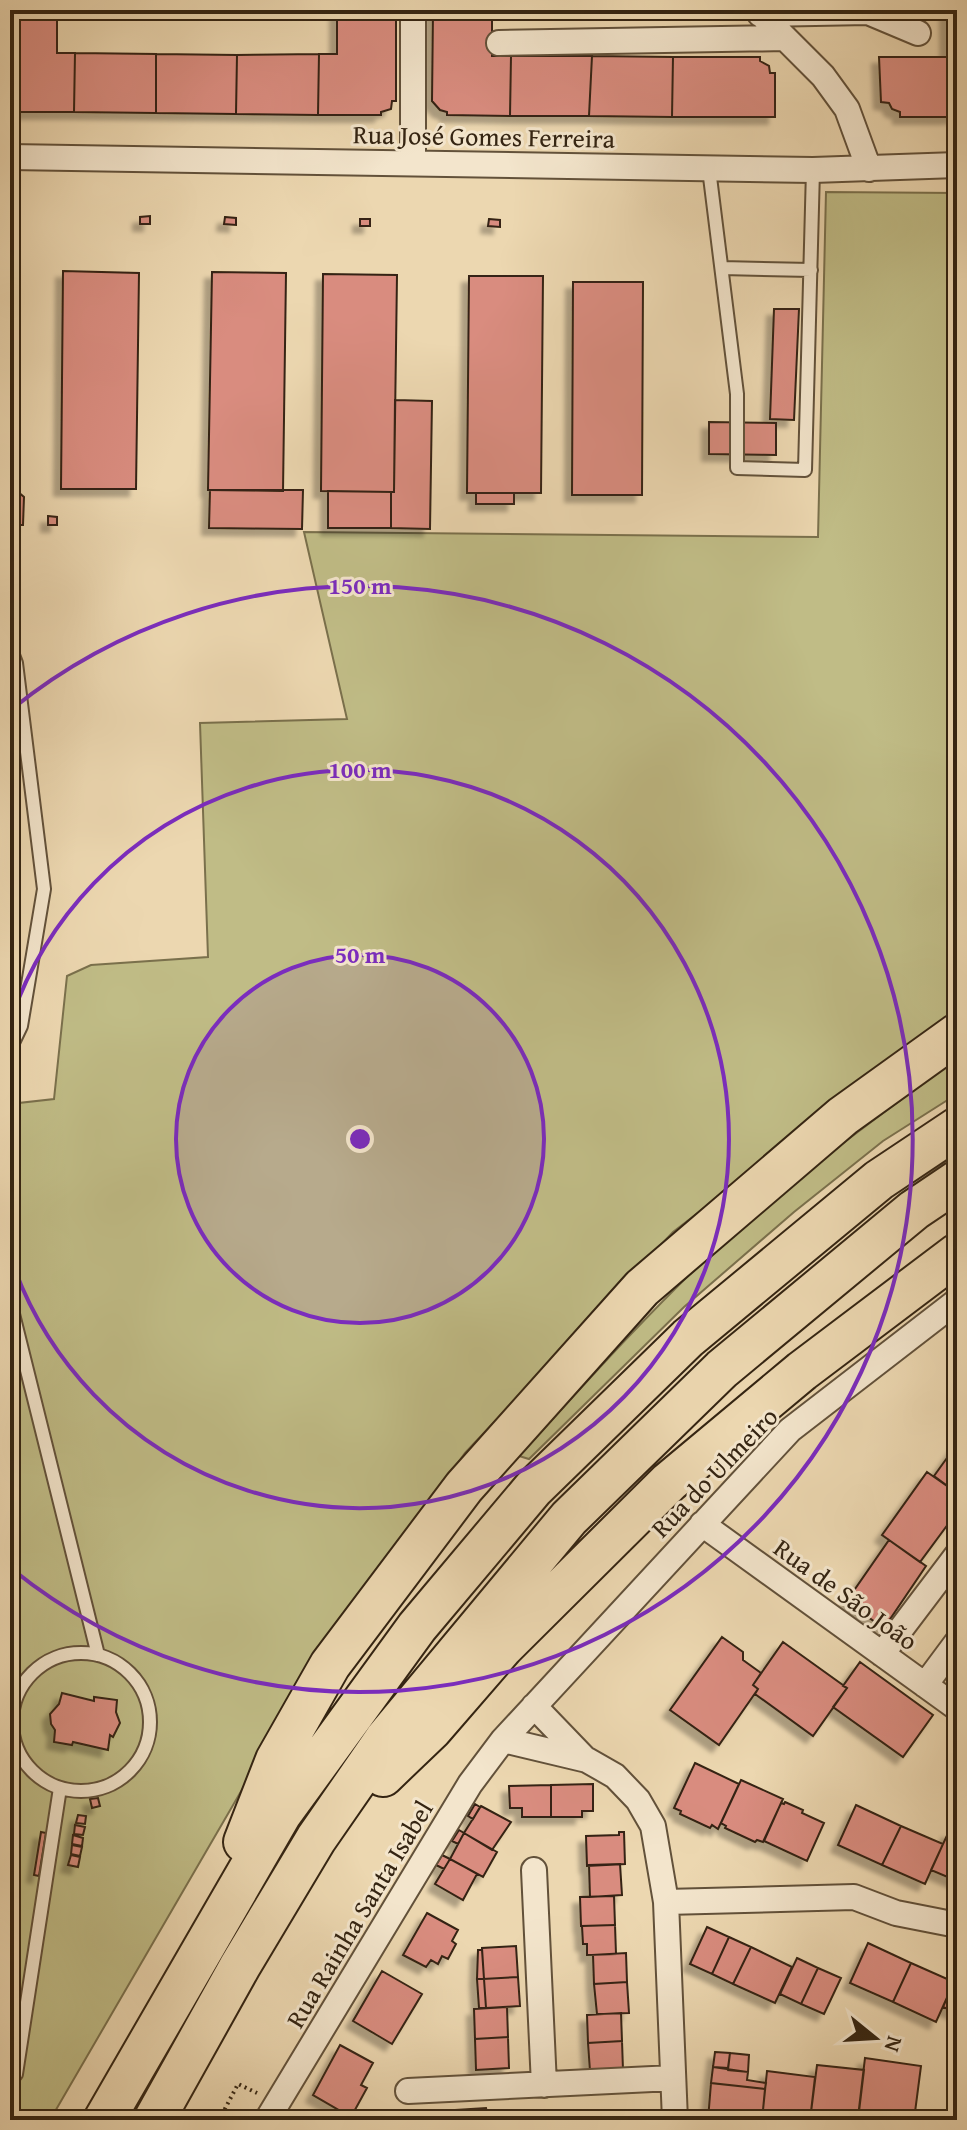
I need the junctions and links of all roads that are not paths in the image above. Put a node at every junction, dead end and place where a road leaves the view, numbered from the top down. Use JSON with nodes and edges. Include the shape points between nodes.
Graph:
{"nodes":[{"id":1,"x":413,"y":10,"type":"edge"},
{"id":2,"x":758,"y":12,"type":"edge"},
{"id":3,"x":918,"y":33,"type":"dead end"},
{"id":4,"x":785,"y":38,"type":"junction"},
{"id":5,"x":499,"y":43,"type":"dead end"},
{"id":6,"x":10,"y":157,"type":"edge"},
{"id":7,"x":413,"y":161,"type":"junction"},
{"id":8,"x":957,"y":165,"type":"edge"},
{"id":9,"x":709,"y":169,"type":"junction"},
{"id":10,"x":869,"y":169,"type":"junction"},
{"id":11,"x":813,"y":170,"type":"junction"},
{"id":12,"x":722,"y":268,"type":"junction"},
{"id":13,"x":811,"y":270,"type":"junction"},
{"id":14,"x":10,"y":647,"type":"edge"},
{"id":15,"x":957,"y":1034,"type":"edge"},
{"id":16,"x":10,"y":1049,"type":"edge"},
{"id":17,"x":957,"y":1128,"type":"edge"},
{"id":18,"x":957,"y":1181,"type":"edge"},
{"id":19,"x":957,"y":1254,"type":"edge"},
{"id":20,"x":957,"y":1301,"type":"edge"},
{"id":21,"x":10,"y":1302,"type":"edge"},
{"id":22,"x":702,"y":1524,"type":"junction"},
{"id":23,"x":957,"y":1555,"type":"edge"},
{"id":24,"x":957,"y":1642,"type":"edge"},
{"id":25,"x":882,"y":1654,"type":"junction"},
{"id":26,"x":98,"y":1655,"type":"junction"},
{"id":27,"x":925,"y":1685,"type":"junction"},
{"id":28,"x":534,"y":1706,"type":"junction"},
{"id":29,"x":12,"y":1708,"type":"edge"},
{"id":30,"x":957,"y":1708,"type":"edge"},
{"id":31,"x":503,"y":1740,"type":"junction"},
{"id":32,"x":587,"y":1760,"type":"junction"},
{"id":33,"x":60,"y":1788,"type":"junction"},
{"id":34,"x":316,"y":1839,"type":"junction"},
{"id":35,"x":534,"y":1870,"type":"dead end"},
{"id":36,"x":666,"y":1902,"type":"junction"},
{"id":37,"x":957,"y":1925,"type":"edge"},
{"id":38,"x":204,"y":1945,"type":"junction"},
{"id":39,"x":673,"y":2078,"type":"junction"},
{"id":40,"x":10,"y":2082,"type":"edge"},
{"id":41,"x":544,"y":2085,"type":"junction"},
{"id":42,"x":408,"y":2091,"type":"dead end"},
{"id":43,"x":272,"y":2112,"type":"edge"},
{"id":44,"x":104,"y":2120,"type":"edge"},
{"id":45,"x":154,"y":2120,"type":"edge"},
{"id":46,"x":675,"y":2120,"type":"edge"}],
"edges":[{"from":1,"to":7,"type":"street"},
{"from":2,"to":3,"type":"street","via":[[868,12]]},
{"from":2,"to":4,"type":"street"},
{"from":4,"to":5,"type":"street"},
{"from":4,"to":10,"type":"street","via":[[847,109]]},
{"from":6,"to":7,"type":"street","name":"Rua José Gomes Ferreira"},
{"from":7,"to":9,"type":"street","name":"Rua José Gomes Ferreira"},
{"from":8,"to":10,"type":"street","name":"Rua José Gomes Ferreira"},
{"from":9,"to":11,"type":"street","name":"Rua José Gomes Ferreira"},
{"from":9,"to":12,"type":"lane"},
{"from":10,"to":11,"type":"street","name":"Rua José Gomes Ferreira"},
{"from":11,"to":13,"type":"lane"},
{"from":12,"to":13,"type":"lane"},
{"from":12,"to":13,"type":"lane","via":[[737,394],[737,468],[805,470]]},
{"from":14,"to":16,"type":"lane","via":[[44,889],[21,1026]]},
{"from":15,"to":38,"type":"highway","via":[[843,1116],[642,1288],[464,1487],[330,1665],[276,1760]]},
{"from":17,"to":38,"type":"highway","via":[[879,1180],[688,1338],[533,1489],[417,1627],[281,1814]]},
{"from":18,"to":34,"type":"highway","via":[[914,1210],[722,1369],[569,1518],[386,1738]]},
{"from":19,"to":34,"type":"highway","via":[[802,1371],[669,1482],[503,1647],[432,1729]]},
{"from":20,"to":22,"type":"street","name":"Rua do Ulmeiro","via":[[790,1430]]},
{"from":21,"to":26,"type":"lane"},
{"from":22,"to":25,"type":"street","name":"Rua de São João"},
{"from":22,"to":28,"type":"street","name":"Rua do Ulmeiro"},
{"from":23,"to":25,"type":"street"},
{"from":24,"to":27,"type":"street"},
{"from":25,"to":27,"type":"street","name":"Rua de São João"},
{"from":26,"to":29,"type":"lane","via":[[55,1658],[36,1670]]},
{"from":26,"to":33,"type":"lane","via":[[119,1664],[141,1688],[151,1720],[148,1742],[123,1778],[81,1792]]},
{"from":27,"to":30,"type":"street","name":"Rua de São João"},
{"from":28,"to":31,"type":"street","name":"Rua Rainha Santa Isabel"},
{"from":28,"to":32,"type":"street"},
{"from":29,"to":33,"type":"lane","via":[[17,1748],[27,1765]]},
{"from":31,"to":32,"type":"street"},
{"from":31,"to":43,"type":"street","name":"Rua Rainha Santa Isabel","via":[[470,1784]]},
{"from":32,"to":36,"type":"street","via":[[615,1776],[653,1826]]},
{"from":33,"to":40,"type":"lane","via":[[16,2074]]},
{"from":34,"to":45,"type":"highway"},
{"from":35,"to":41,"type":"street"},
{"from":36,"to":37,"type":"street","via":[[854,1897],[896,1913]]},
{"from":36,"to":39,"type":"street"},
{"from":38,"to":44,"type":"highway"},
{"from":39,"to":41,"type":"street"},
{"from":39,"to":46,"type":"street"},
{"from":41,"to":42,"type":"street"}]}
